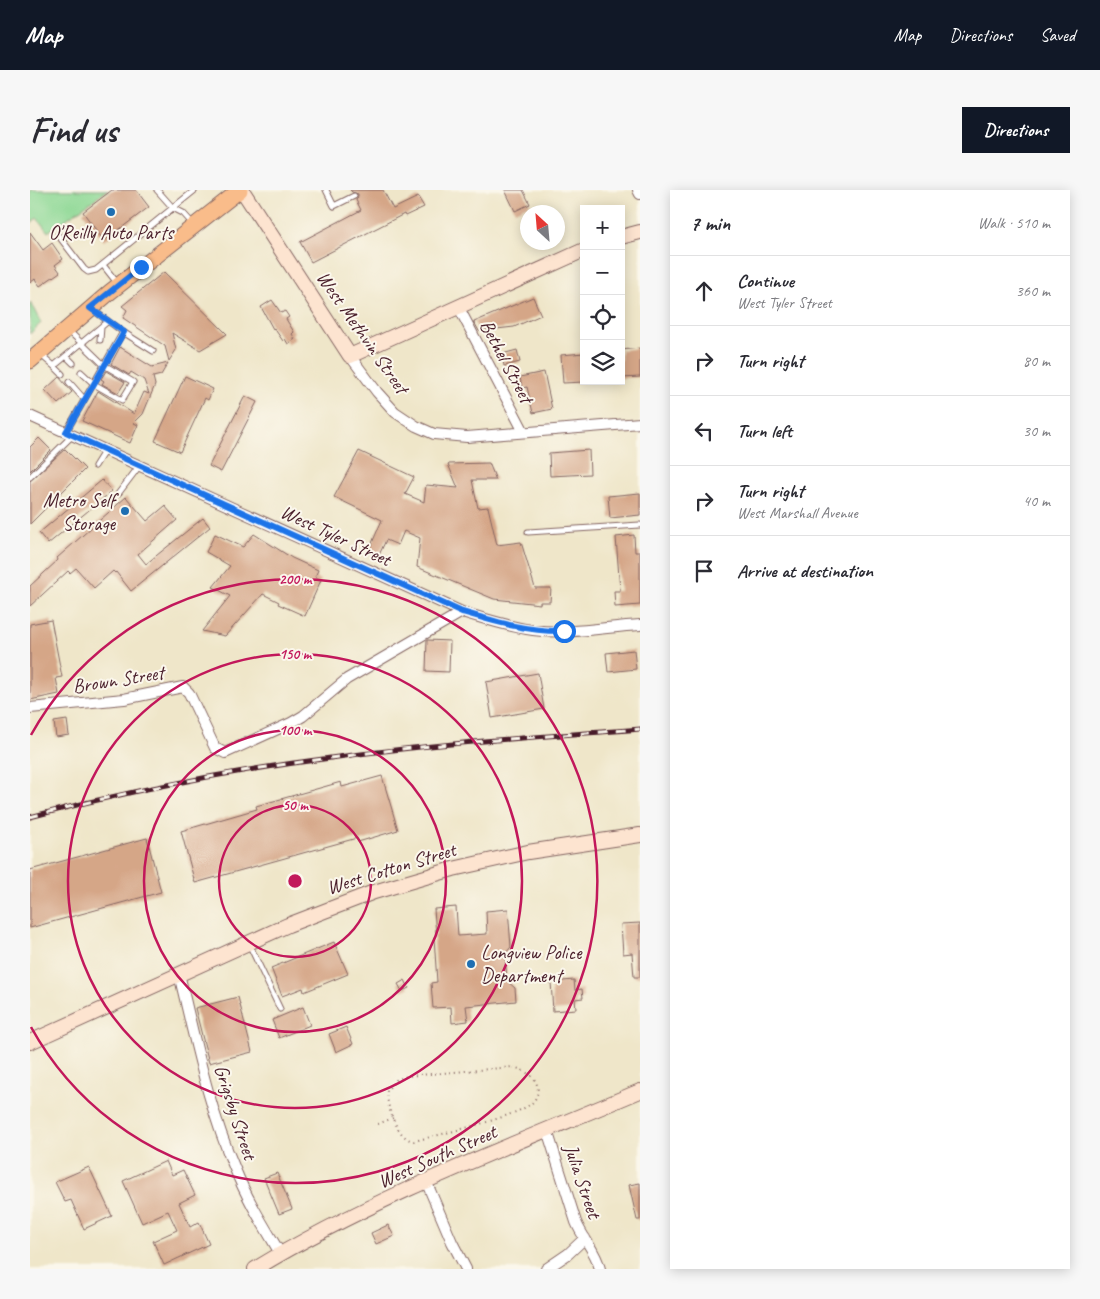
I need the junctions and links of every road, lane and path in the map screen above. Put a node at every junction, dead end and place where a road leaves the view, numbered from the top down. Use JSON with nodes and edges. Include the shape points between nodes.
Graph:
{"nodes":[{"id":1,"x":157,"y":190,"type":"edge"},
{"id":2,"x":195,"y":190,"type":"edge"},
{"id":3,"x":241,"y":190,"type":"edge"},
{"id":4,"x":326,"y":190,"type":"edge"},
{"id":5,"x":638,"y":190,"type":"edge"},
{"id":6,"x":640,"y":194,"type":"edge"},
{"id":7,"x":354,"y":196,"type":"dead end"},
{"id":8,"x":173,"y":208,"type":"junction"},
{"id":9,"x":194,"y":226,"type":"junction"},
{"id":10,"x":640,"y":232,"type":"edge"},
{"id":11,"x":58,"y":235,"type":"dead end"},
{"id":12,"x":625,"y":236,"type":"edge"},
{"id":13,"x":580,"y":252,"type":"edge"},
{"id":14,"x":103,"y":265,"type":"junction"},
{"id":15,"x":119,"y":284,"type":"junction"},
{"id":16,"x":458,"y":306,"type":"junction"},
{"id":17,"x":90,"y":308,"type":"junction"},
{"id":18,"x":108,"y":321,"type":"junction"},
{"id":19,"x":101,"y":327,"type":"junction"},
{"id":20,"x":66,"y":329,"type":"junction"},
{"id":21,"x":124,"y":332,"type":"junction"},
{"id":22,"x":100,"y":340,"type":"dead end"},
{"id":23,"x":82,"y":344,"type":"junction"},
{"id":24,"x":153,"y":351,"type":"dead end"},
{"id":25,"x":99,"y":352,"type":"dead end"},
{"id":26,"x":66,"y":356,"type":"junction"},
{"id":27,"x":350,"y":356,"type":"junction"},
{"id":28,"x":35,"y":357,"type":"edge"},
{"id":29,"x":97,"y":358,"type":"junction"},
{"id":30,"x":73,"y":363,"type":"dead end"},
{"id":31,"x":104,"y":365,"type":"junction"},
{"id":32,"x":54,"y":366,"type":"junction"},
{"id":33,"x":81,"y":372,"type":"dead end"},
{"id":34,"x":62,"y":374,"type":"dead end"},
{"id":35,"x":69,"y":382,"type":"dead end"},
{"id":36,"x":94,"y":384,"type":"junction"},
{"id":37,"x":84,"y":399,"type":"junction"},
{"id":38,"x":30,"y":416,"type":"edge"},
{"id":39,"x":640,"y":423,"type":"edge"},
{"id":40,"x":524,"y":432,"type":"junction"},
{"id":41,"x":70,"y":433,"type":"junction"},
{"id":42,"x":106,"y":449,"type":"junction"},
{"id":43,"x":140,"y":465,"type":"junction"},
{"id":44,"x":95,"y":466,"type":"dead end"},
{"id":45,"x":30,"y":476,"type":"edge"},
{"id":46,"x":118,"y":494,"type":"dead end"},
{"id":47,"x":640,"y":525,"type":"edge"},
{"id":48,"x":528,"y":532,"type":"dead end"},
{"id":49,"x":462,"y":612,"type":"junction"},
{"id":50,"x":640,"y":625,"type":"edge"},
{"id":51,"x":30,"y":708,"type":"edge"},
{"id":52,"x":640,"y":835,"type":"edge"},
{"id":53,"x":248,"y":943,"type":"junction"},
{"id":54,"x":179,"y":974,"type":"junction"},
{"id":55,"x":280,"y":1009,"type":"dead end"},
{"id":56,"x":30,"y":1042,"type":"edge"},
{"id":57,"x":640,"y":1091,"type":"edge"},
{"id":58,"x":393,"y":1118,"type":"junction"},
{"id":59,"x":378,"y":1124,"type":"dead end"},
{"id":60,"x":547,"y":1130,"type":"junction"},
{"id":61,"x":426,"y":1181,"type":"junction"},
{"id":62,"x":585,"y":1238,"type":"junction"},
{"id":63,"x":280,"y":1253,"type":"junction"},
{"id":64,"x":255,"y":1269,"type":"edge"},
{"id":65,"x":466,"y":1269,"type":"edge"},
{"id":66,"x":546,"y":1269,"type":"edge"},
{"id":67,"x":600,"y":1269,"type":"edge"}],
"edges":[{"from":1,"to":8,"type":"lane"},
{"from":2,"to":8,"type":"lane"},
{"from":3,"to":9,"type":"main road"},
{"from":3,"to":27,"type":"street","name":"West Methvin Street"},
{"from":4,"to":7,"type":"lane","via":[[334,206]]},
{"from":5,"to":6,"type":"street"},
{"from":8,"to":9,"type":"lane","via":[[183,213]]},
{"from":8,"to":14,"type":"lane"},
{"from":9,"to":15,"type":"main road"},
{"from":10,"to":12,"type":"street"},
{"from":11,"to":14,"type":"lane","via":[[88,272]]},
{"from":13,"to":16,"type":"street"},
{"from":14,"to":15,"type":"lane"},
{"from":15,"to":17,"type":"main road"},
{"from":16,"to":27,"type":"street"},
{"from":16,"to":40,"type":"street","name":"Bethel Street"},
{"from":17,"to":18,"type":"lane"},
{"from":17,"to":20,"type":"main road"},
{"from":18,"to":19,"type":"lane"},
{"from":18,"to":21,"type":"lane"},
{"from":19,"to":22,"type":"lane"},
{"from":19,"to":23,"type":"lane"},
{"from":20,"to":23,"type":"lane"},
{"from":20,"to":28,"type":"main road"},
{"from":21,"to":24,"type":"lane"},
{"from":21,"to":31,"type":"lane"},
{"from":23,"to":26,"type":"lane"},
{"from":23,"to":29,"type":"lane"},
{"from":25,"to":29,"type":"lane"},
{"from":26,"to":30,"type":"lane"},
{"from":26,"to":32,"type":"lane"},
{"from":27,"to":40,"type":"street","name":"West Methvin Street","via":[[386,404],[424,430],[455,437]]},
{"from":28,"to":32,"type":"lane"},
{"from":29,"to":31,"type":"lane"},
{"from":31,"to":36,"type":"lane"},
{"from":31,"to":36,"type":"lane","via":[[133,382],[122,400]]},
{"from":32,"to":34,"type":"lane"},
{"from":33,"to":36,"type":"lane"},
{"from":35,"to":37,"type":"lane"},
{"from":36,"to":37,"type":"lane"},
{"from":37,"to":41,"type":"lane"},
{"from":38,"to":41,"type":"street","name":"West Tyler Street"},
{"from":39,"to":40,"type":"street","name":"West Methvin Street"},
{"from":41,"to":42,"type":"street","name":"West Tyler Street"},
{"from":41,"to":45,"type":"lane"},
{"from":42,"to":43,"type":"street","name":"West Tyler Street"},
{"from":42,"to":44,"type":"lane"},
{"from":43,"to":46,"type":"lane"},
{"from":43,"to":49,"type":"street","name":"West Tyler Street"},
{"from":47,"to":48,"type":"lane"},
{"from":49,"to":50,"type":"street","name":"West Tyler Street","via":[[532,630]]},
{"from":49,"to":51,"type":"street","name":"Brown Street","via":[[347,679],[303,716],[225,753],[215,748],[189,693],[183,687],[124,699]]},
{"from":52,"to":53,"type":"street","name":"West Cotton Street","via":[[550,848],[453,869],[346,902]]},
{"from":53,"to":54,"type":"street","name":"West Cotton Street"},
{"from":53,"to":55,"type":"lane"},
{"from":54,"to":56,"type":"street","name":"West Cotton Street"},
{"from":54,"to":63,"type":"street","name":"Grigsby Street","via":[[209,1096],[230,1159]]},
{"from":57,"to":60,"type":"street","name":"West South Street"},
{"from":58,"to":58,"type":"path","via":[[387,1090],[396,1080],[407,1076],[513,1067],[537,1083],[536,1098],[521,1110],[418,1140],[405,1139]]},
{"from":58,"to":59,"type":"path"},
{"from":60,"to":61,"type":"street","name":"West South Street"},
{"from":60,"to":62,"type":"street","name":"Julia Street","via":[[574,1217]]},
{"from":61,"to":63,"type":"street","name":"West South Street"},
{"from":61,"to":65,"type":"street"},
{"from":62,"to":66,"type":"street"},
{"from":62,"to":67,"type":"street","name":"Julia Street","via":[[595,1252]]},
{"from":63,"to":64,"type":"street","name":"West South Street"}]}
